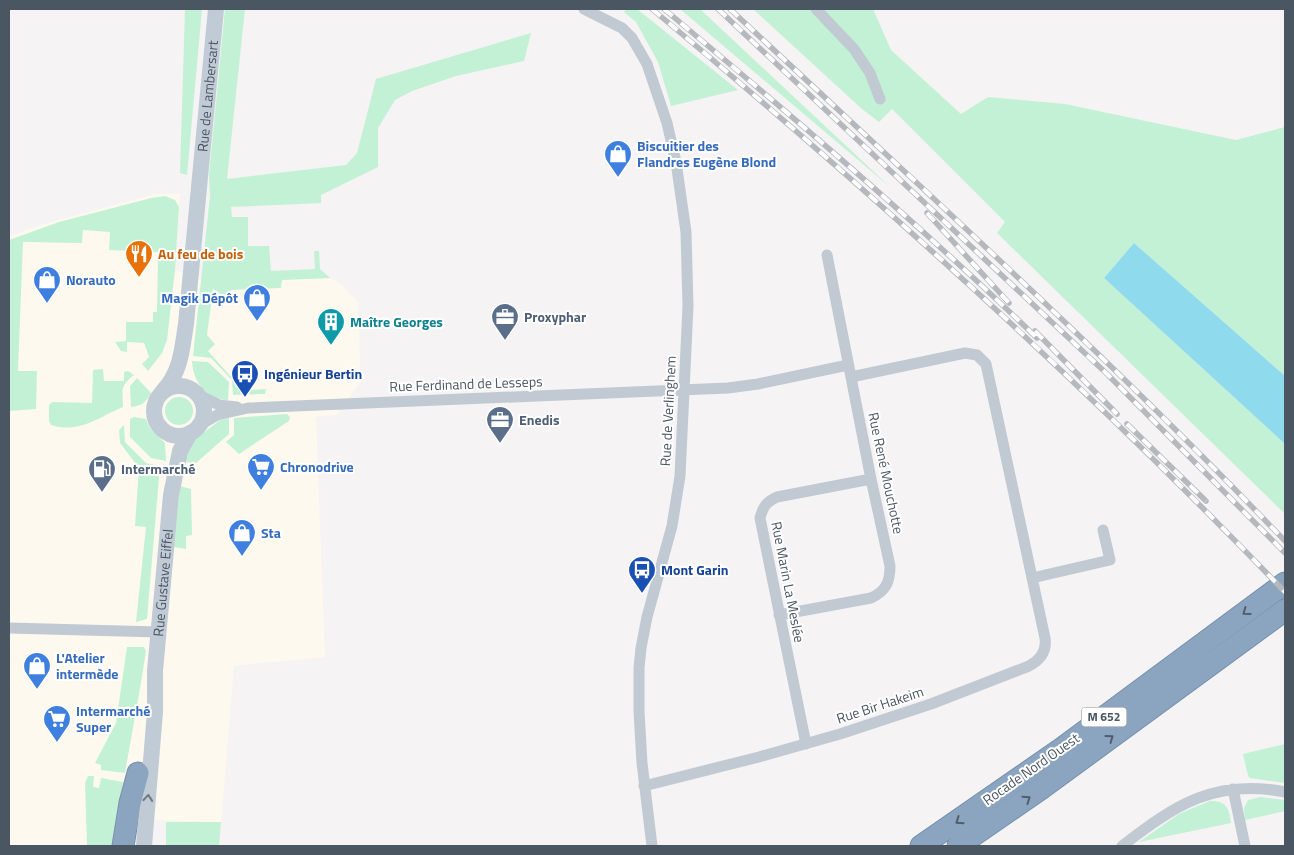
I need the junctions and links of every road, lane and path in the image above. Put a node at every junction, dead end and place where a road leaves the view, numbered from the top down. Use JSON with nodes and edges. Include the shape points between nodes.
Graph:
{"nodes":[{"id":1,"x":216,"y":9,"type":"edge"},
{"id":2,"x":584,"y":9,"type":"edge"},
{"id":3,"x":816,"y":9,"type":"edge"},
{"id":4,"x":880,"y":99,"type":"dead end"},
{"id":5,"x":827,"y":255,"type":"dead end"},
{"id":6,"x":186,"y":324,"type":"junction"},
{"id":7,"x":848,"y":365,"type":"junction"},
{"id":8,"x":850,"y":377,"type":"junction"},
{"id":9,"x":684,"y":389,"type":"junction"},
{"id":10,"x":163,"y":391,"type":"junction"},
{"id":11,"x":197,"y":394,"type":"junction"},
{"id":12,"x":248,"y":408,"type":"junction"},
{"id":13,"x":195,"y":429,"type":"junction"},
{"id":14,"x":162,"y":430,"type":"junction"},
{"id":15,"x":871,"y":479,"type":"junction"},
{"id":16,"x":171,"y":495,"type":"junction"},
{"id":17,"x":1103,"y":530,"type":"dead end"},
{"id":18,"x":1032,"y":578,"type":"junction"},
{"id":19,"x":1285,"y":584,"type":"edge"},
{"id":20,"x":1285,"y":610,"type":"edge"},
{"id":21,"x":779,"y":615,"type":"junction"},
{"id":22,"x":9,"y":628,"type":"edge"},
{"id":23,"x":158,"y":632,"type":"junction"},
{"id":24,"x":155,"y":671,"type":"junction"},
{"id":25,"x":806,"y":744,"type":"junction"},
{"id":26,"x":138,"y":773,"type":"junction"},
{"id":27,"x":644,"y":786,"type":"junction"},
{"id":28,"x":1233,"y":789,"type":"junction"},
{"id":29,"x":1285,"y":792,"type":"edge"},
{"id":30,"x":122,"y":846,"type":"edge"},
{"id":31,"x":131,"y":846,"type":"edge"},
{"id":32,"x":144,"y":846,"type":"edge"},
{"id":33,"x":652,"y":846,"type":"edge"},
{"id":34,"x":921,"y":846,"type":"edge"},
{"id":35,"x":958,"y":846,"type":"edge"},
{"id":36,"x":1122,"y":846,"type":"edge"},
{"id":37,"x":1245,"y":846,"type":"edge"}],
"edges":[{"from":1,"to":6,"type":"main road","name":"Rue de Lambersart"},
{"from":2,"to":9,"type":"street","name":"Rue de Verlinghem","via":[[622,28],[632,38],[647,64],[667,123],[680,185],[688,258]]},
{"from":3,"to":4,"type":"street","via":[[854,49],[870,73]]},
{"from":5,"to":7,"type":"street","name":"Rue René Mouchotte"},
{"from":6,"to":10,"type":"main road","via":[[178,369]]},
{"from":6,"to":11,"type":"main road","via":[[187,374]]},
{"from":7,"to":8,"type":"street","name":"Rue René Mouchotte"},
{"from":7,"to":9,"type":"street","via":[[744,386]]},
{"from":8,"to":15,"type":"street","name":"Rue René Mouchotte"},
{"from":8,"to":18,"type":"street","name":"Rue Bir Hakeim","via":[[965,353],[984,361]]},
{"from":9,"to":12,"type":"street","name":"Rue Ferdinand de Lesseps"},
{"from":9,"to":27,"type":"street","name":"Rue de Verlinghem","via":[[675,510],[641,648],[638,711]]},
{"from":10,"to":11,"type":"main road","via":[[182,386]]},
{"from":10,"to":14,"type":"main road","via":[[156,400],[154,412]]},
{"from":11,"to":12,"type":"street","name":"Rue Ferdinand de Lesseps","via":[[219,405]]},
{"from":11,"to":13,"type":"main road","via":[[204,409]]},
{"from":12,"to":13,"type":"street","name":"Rue Ferdinand de Lesseps","via":[[217,414]]},
{"from":13,"to":14,"type":"main road","via":[[182,436]]},
{"from":13,"to":16,"type":"main road","name":"Rue Gustave Eiffel","via":[[180,451]]},
{"from":14,"to":16,"type":"main road","name":"Rue Gustave Eiffel","via":[[170,448]]},
{"from":15,"to":21,"type":"street","name":"Rue Marin La Meslée","via":[[777,497],[762,509],[761,528]]},
{"from":15,"to":21,"type":"street","name":"Rue René Mouchotte","via":[[890,566],[886,587],[871,598]]},
{"from":16,"to":23,"type":"main road","name":"Rue Gustave Eiffel"},
{"from":17,"to":18,"type":"street","via":[[1110,560]]},
{"from":18,"to":25,"type":"street","name":"Rue Bir Hakeim","via":[[1046,642],[1036,661],[932,704]]},
{"from":19,"to":34,"type":"highway","name":"Rocade Nord Ouest","number":"M 652","one_way":true,"via":[[1061,749]]},
{"from":35,"to":20,"type":"highway","name":"Rocade Nord Ouest","number":"M 652","one_way":true},
{"from":21,"to":25,"type":"street","name":"Rue Marin La Meslée"},
{"from":22,"to":23,"type":"street"},
{"from":23,"to":24,"type":"main road","name":"Rue Gustave Eiffel"},
{"from":24,"to":26,"type":"main road"},
{"from":32,"to":24,"type":"main road","one_way":true,"via":[[155,712]]},
{"from":25,"to":27,"type":"street","name":"Rue Bir Hakeim"},
{"from":26,"to":30,"type":"highway"},
{"from":26,"to":31,"type":"main road"},
{"from":27,"to":33,"type":"street","name":"Rue de Verlinghem"},
{"from":28,"to":29,"type":"street"},
{"from":28,"to":36,"type":"street","via":[[1210,793],[1175,808]]},
{"from":28,"to":37,"type":"street"}]}
